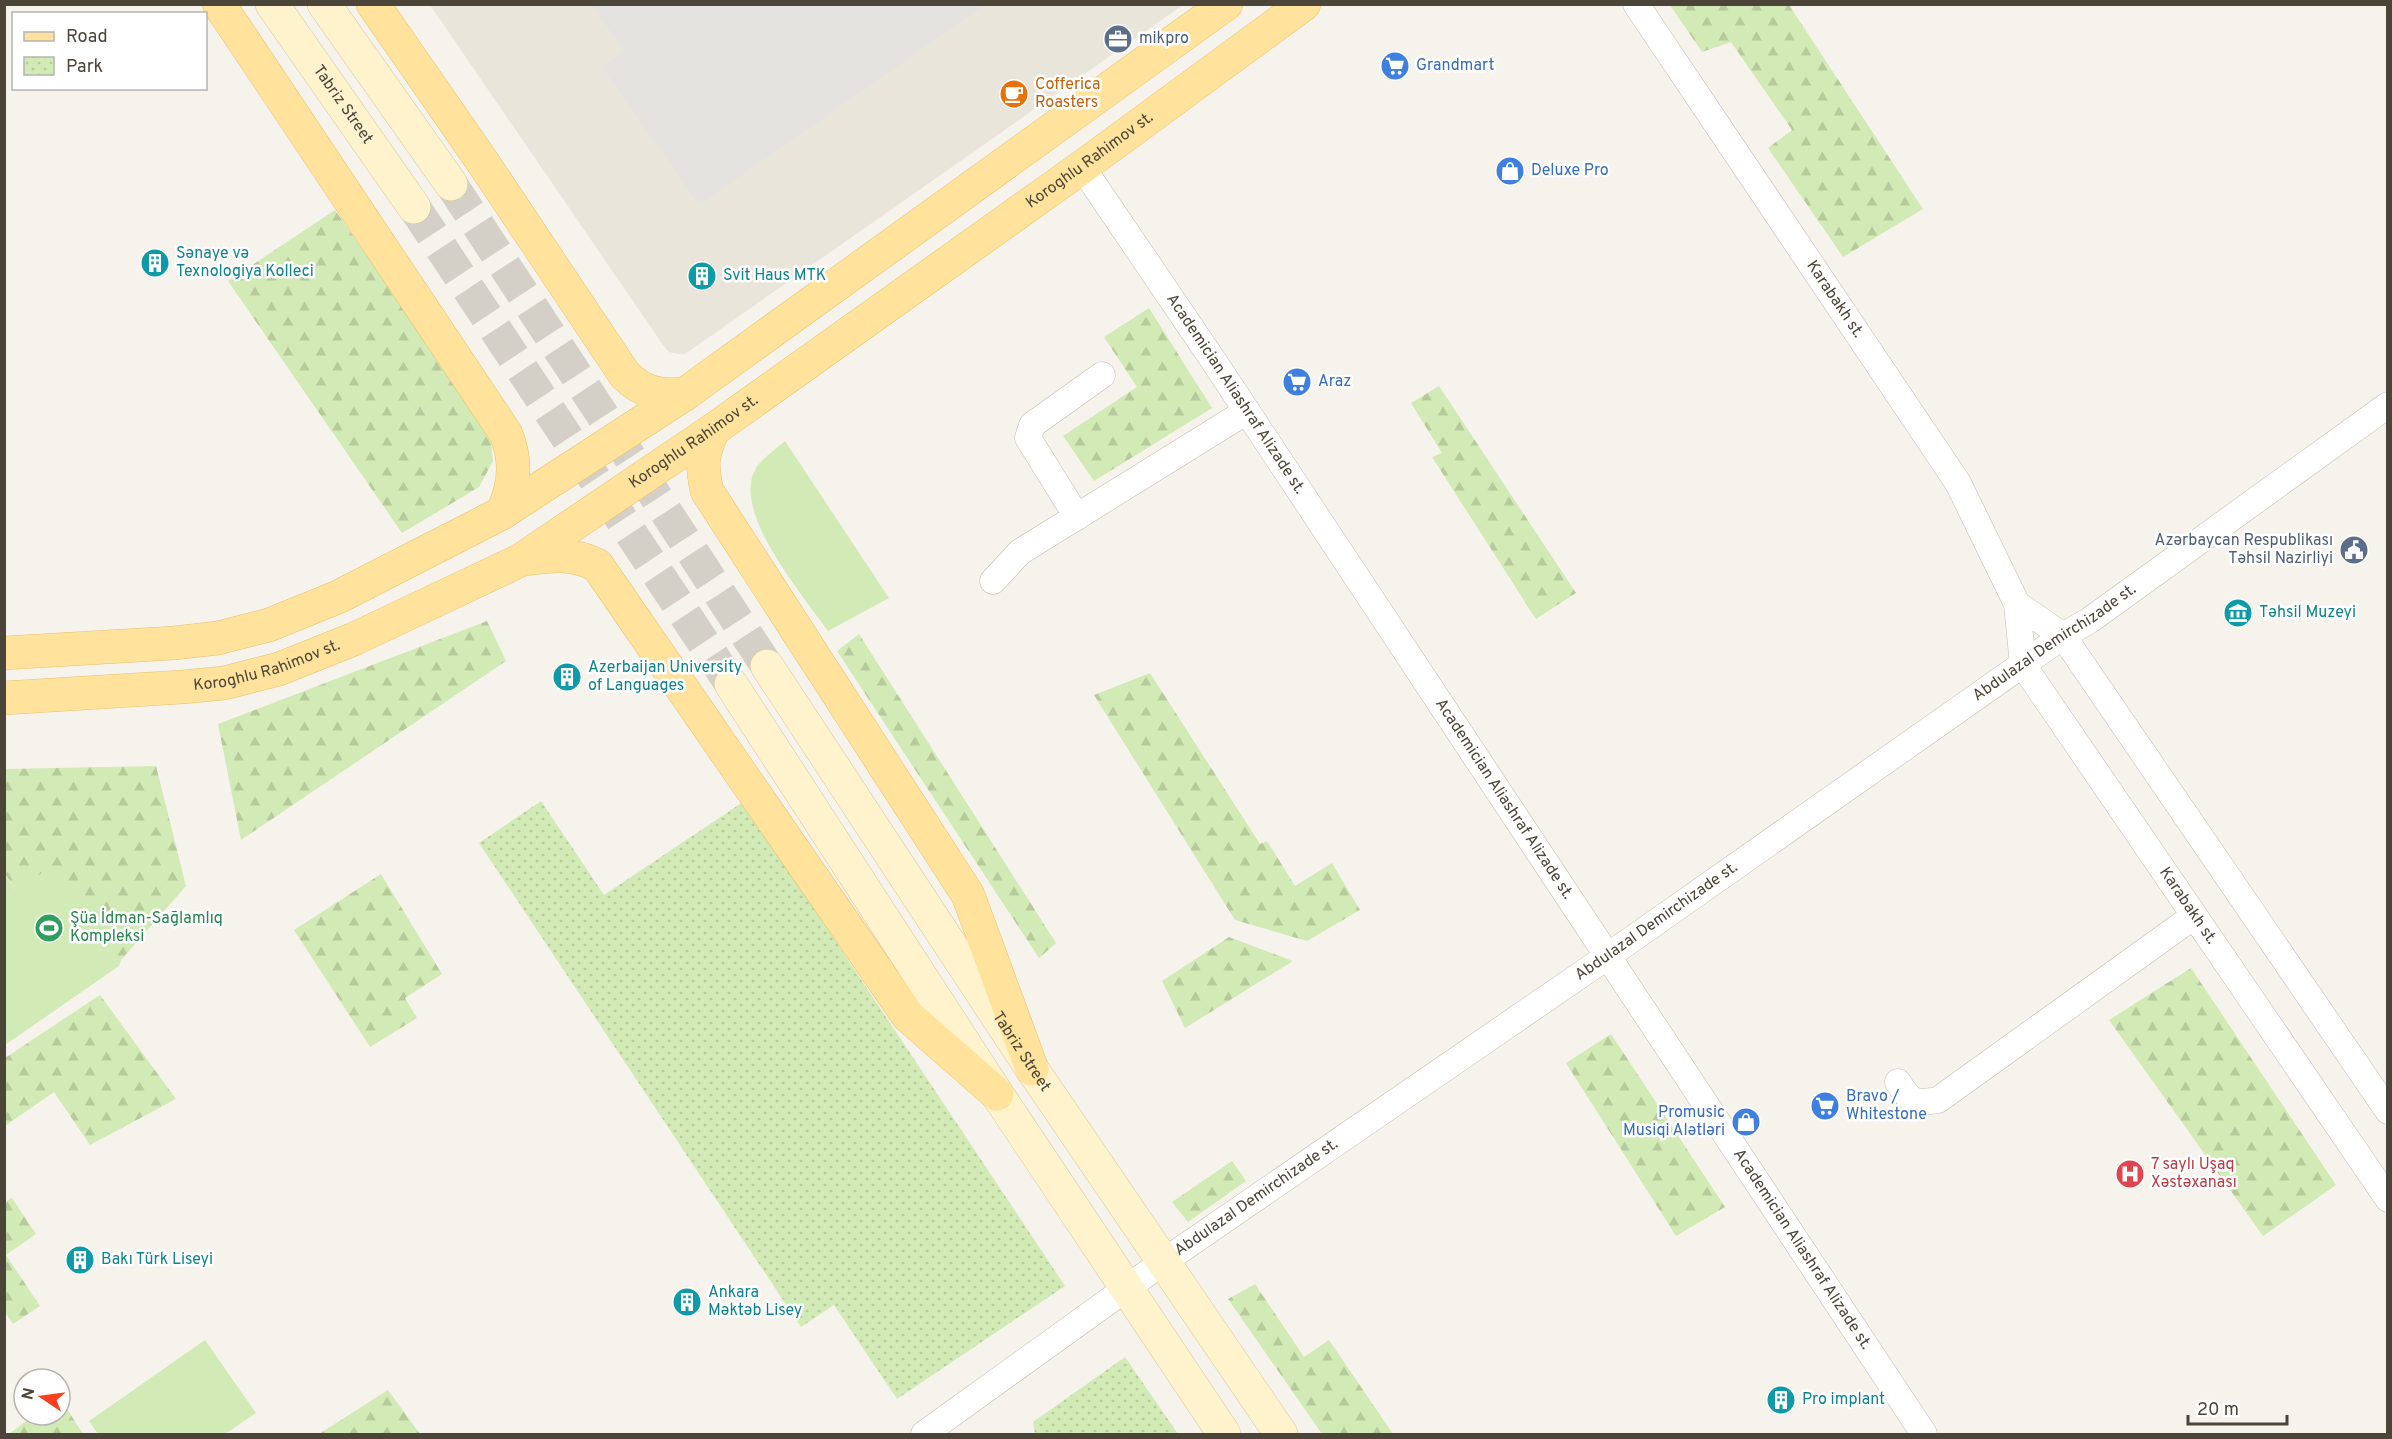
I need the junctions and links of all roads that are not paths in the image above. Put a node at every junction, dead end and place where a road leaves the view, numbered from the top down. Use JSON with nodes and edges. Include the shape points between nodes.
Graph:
{"nodes":[{"id":1,"x":219,"y":4,"type":"edge"},
{"id":2,"x":272,"y":4,"type":"edge"},
{"id":3,"x":324,"y":4,"type":"edge"},
{"id":4,"x":373,"y":4,"type":"edge"},
{"id":5,"x":1226,"y":4,"type":"edge"},
{"id":6,"x":1304,"y":4,"type":"edge"},
{"id":7,"x":1636,"y":4,"type":"edge"},
{"id":8,"x":1082,"y":167,"type":"junction"},
{"id":9,"x":452,"y":184,"type":"tunnel mouth"},
{"id":10,"x":414,"y":207,"type":"tunnel mouth"},
{"id":11,"x":1102,"y":375,"type":"dead end"},
{"id":12,"x":685,"y":394,"type":"junction"},
{"id":13,"x":2388,"y":405,"type":"edge"},
{"id":14,"x":1247,"y":411,"type":"junction"},
{"id":15,"x":713,"y":430,"type":"junction"},
{"id":16,"x":502,"y":513,"type":"junction"},
{"id":17,"x":1077,"y":517,"type":"junction"},
{"id":18,"x":521,"y":560,"type":"junction"},
{"id":19,"x":993,"y":581,"type":"dead end"},
{"id":20,"x":2017,"y":604,"type":"junction"},
{"id":21,"x":2063,"y":636,"type":"junction"},
{"id":22,"x":4,"y":653,"type":"edge"},
{"id":23,"x":2023,"y":665,"type":"junction"},
{"id":24,"x":767,"y":666,"type":"tunnel mouth"},
{"id":25,"x":731,"y":684,"type":"tunnel mouth"},
{"id":26,"x":4,"y":698,"type":"edge"},
{"id":27,"x":2194,"y":916,"type":"junction"},
{"id":28,"x":1608,"y":956,"type":"junction"},
{"id":29,"x":1032,"y":1069,"type":"junction"},
{"id":30,"x":1898,"y":1082,"type":"dead end"},
{"id":31,"x":997,"y":1094,"type":"junction"},
{"id":32,"x":2388,"y":1111,"type":"edge"},
{"id":33,"x":2388,"y":1199,"type":"edge"},
{"id":34,"x":1163,"y":1262,"type":"junction"},
{"id":35,"x":1128,"y":1288,"type":"junction"},
{"id":36,"x":924,"y":1434,"type":"edge"},
{"id":37,"x":1224,"y":1434,"type":"edge"},
{"id":38,"x":1281,"y":1434,"type":"edge"},
{"id":39,"x":1924,"y":1434,"type":"edge"}],
"edges":[{"from":1,"to":16,"type":"main road","via":[[506,434],[513,476]]},
{"from":2,"to":10,"type":"main road","name":"Tabriz Street"},
{"from":3,"to":9,"type":"main road"},
{"from":4,"to":12,"type":"main road","via":[[625,375],[650,393]]},
{"from":5,"to":12,"type":"main road"},
{"from":6,"to":8,"type":"main road","name":"Koroghlu Rahimov st."},
{"from":7,"to":20,"type":"street","name":"Karabakh st.","via":[[1958,483]]},
{"from":8,"to":14,"type":"street","name":"Academician Aliashraf Alizade st."},
{"from":8,"to":15,"type":"main road","name":"Koroghlu Rahimov st."},
{"from":11,"to":17,"type":"street","via":[[1032,425],[1028,438]]},
{"from":12,"to":16,"type":"main road"},
{"from":13,"to":21,"type":"street","name":"Abdulazal Demirchizade st."},
{"from":14,"to":17,"type":"street"},
{"from":14,"to":28,"type":"street","name":"Academician Aliashraf Alizade st."},
{"from":15,"to":18,"type":"main road","name":"Koroghlu Rahimov st."},
{"from":15,"to":29,"type":"main road","via":[[703,454],[707,491],[968,895]]},
{"from":16,"to":22,"type":"main road","via":[[338,597],[269,625],[218,638],[174,643]]},
{"from":17,"to":19,"type":"street","via":[[1020,552]]},
{"from":18,"to":26,"type":"main road","name":"Koroghlu Rahimov st.","via":[[354,639],[279,669],[224,683]]},
{"from":18,"to":31,"type":"main road","via":[[566,555],[597,565],[908,1016]]},
{"from":20,"to":21,"type":"street","name":"Karabakh st."},
{"from":20,"to":23,"type":"street","name":"Karabakh st."},
{"from":21,"to":23,"type":"street","name":"Abdulazal Demirchizade st."},
{"from":21,"to":32,"type":"street","name":"Karabakh st."},
{"from":23,"to":27,"type":"street","name":"Karabakh st."},
{"from":23,"to":28,"type":"street","name":"Abdulazal Demirchizade st."},
{"from":24,"to":29,"type":"main road","name":"Tabriz Street"},
{"from":25,"to":31,"type":"main road"},
{"from":27,"to":30,"type":"street","via":[[1938,1100],[1922,1103],[1908,1098]]},
{"from":27,"to":33,"type":"street","name":"Karabakh st."},
{"from":28,"to":34,"type":"street","name":"Abdulazal Demirchizade st."},
{"from":28,"to":39,"type":"street","name":"Academician Aliashraf Alizade st."},
{"from":29,"to":34,"type":"main road","name":"Tabriz Street"},
{"from":31,"to":35,"type":"main road"},
{"from":34,"to":35,"type":"street","name":"Abdulazal Demirchizade st."},
{"from":34,"to":38,"type":"main road","name":"Tabriz Street"},
{"from":35,"to":36,"type":"street","name":"Abdulazal Demirchizade st."},
{"from":35,"to":37,"type":"main road"}]}
